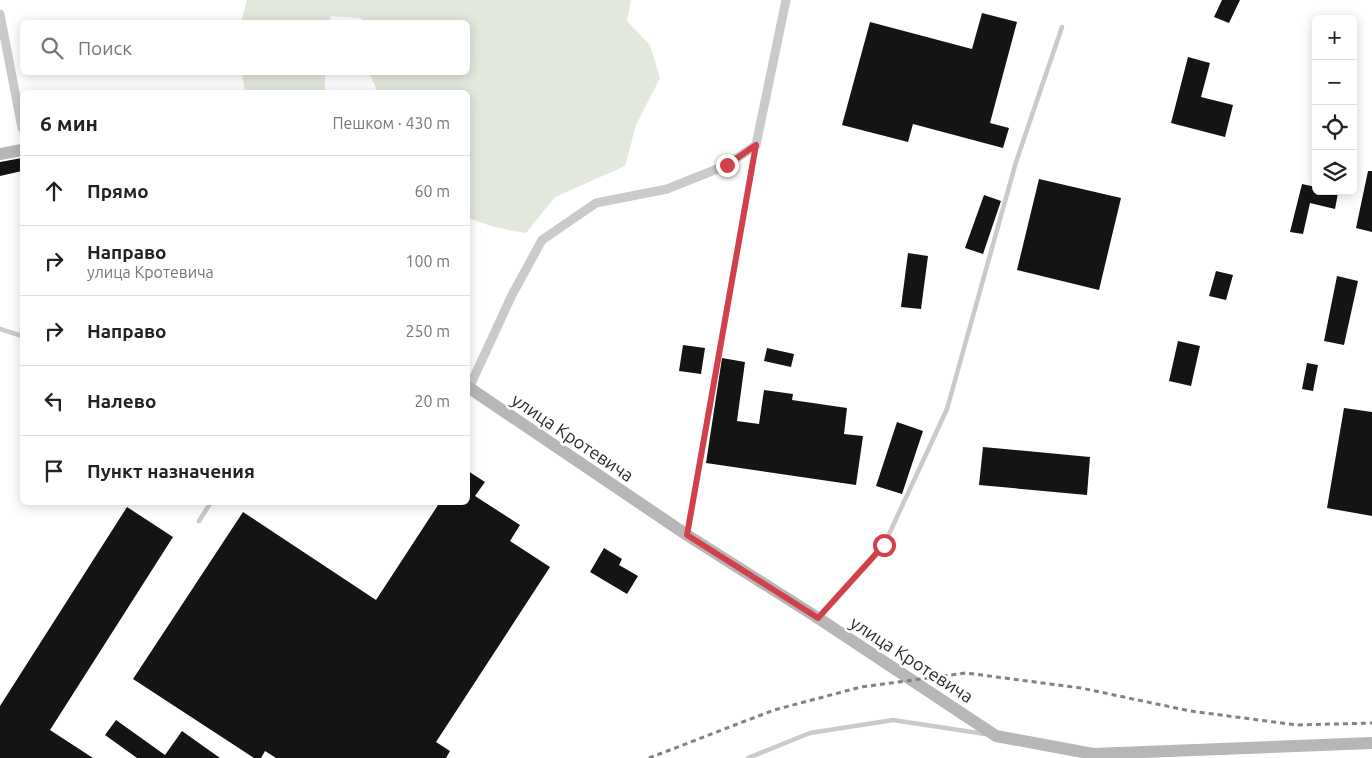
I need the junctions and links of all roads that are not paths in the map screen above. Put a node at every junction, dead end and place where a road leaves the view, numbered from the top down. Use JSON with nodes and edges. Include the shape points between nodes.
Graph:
{"nodes":[{"id":1,"x":786,"y":0,"type":"edge"},
{"id":2,"x":0,"y":14,"type":"edge"},
{"id":3,"x":1062,"y":27,"type":"dead end"},
{"id":4,"x":20,"y":118,"type":"edge"},
{"id":5,"x":756,"y":145,"type":"junction"},
{"id":6,"x":20,"y":150,"type":"edge"},
{"id":7,"x":0,"y":154,"type":"edge"},
{"id":8,"x":0,"y":329,"type":"edge"},
{"id":9,"x":20,"y":335,"type":"edge"},
{"id":10,"x":470,"y":384,"type":"edge"},
{"id":11,"x":470,"y":389,"type":"edge"},
{"id":12,"x":209,"y":505,"type":"edge"},
{"id":13,"x":199,"y":520,"type":"dead end"},
{"id":14,"x":687,"y":535,"type":"junction"},
{"id":15,"x":818,"y":618,"type":"junction"},
{"id":16,"x":996,"y":736,"type":"junction"},
{"id":17,"x":1372,"y":743,"type":"edge"},
{"id":18,"x":748,"y":758,"type":"edge"}],
"edges":[{"from":1,"to":5,"type":"street"},
{"from":2,"to":4,"type":"street"},
{"from":3,"to":15,"type":"lane","via":[[1016,162],[947,409],[884,545]]},
{"from":5,"to":10,"type":"street","via":[[727,165],[667,189],[596,203],[542,240]]},
{"from":5,"to":14,"type":"lane"},
{"from":6,"to":7,"type":"street"},
{"from":8,"to":9,"type":"lane"},
{"from":11,"to":14,"type":"street","name":"улица Кротевича"},
{"from":12,"to":13,"type":"lane"},
{"from":14,"to":15,"type":"street","name":"улица Кротевича"},
{"from":15,"to":16,"type":"street","name":"улица Кротевича"},
{"from":16,"to":17,"type":"street","name":"улица Кротевича","via":[[1094,754]]},
{"from":16,"to":18,"type":"lane","via":[[893,720],[810,733]]}]}
